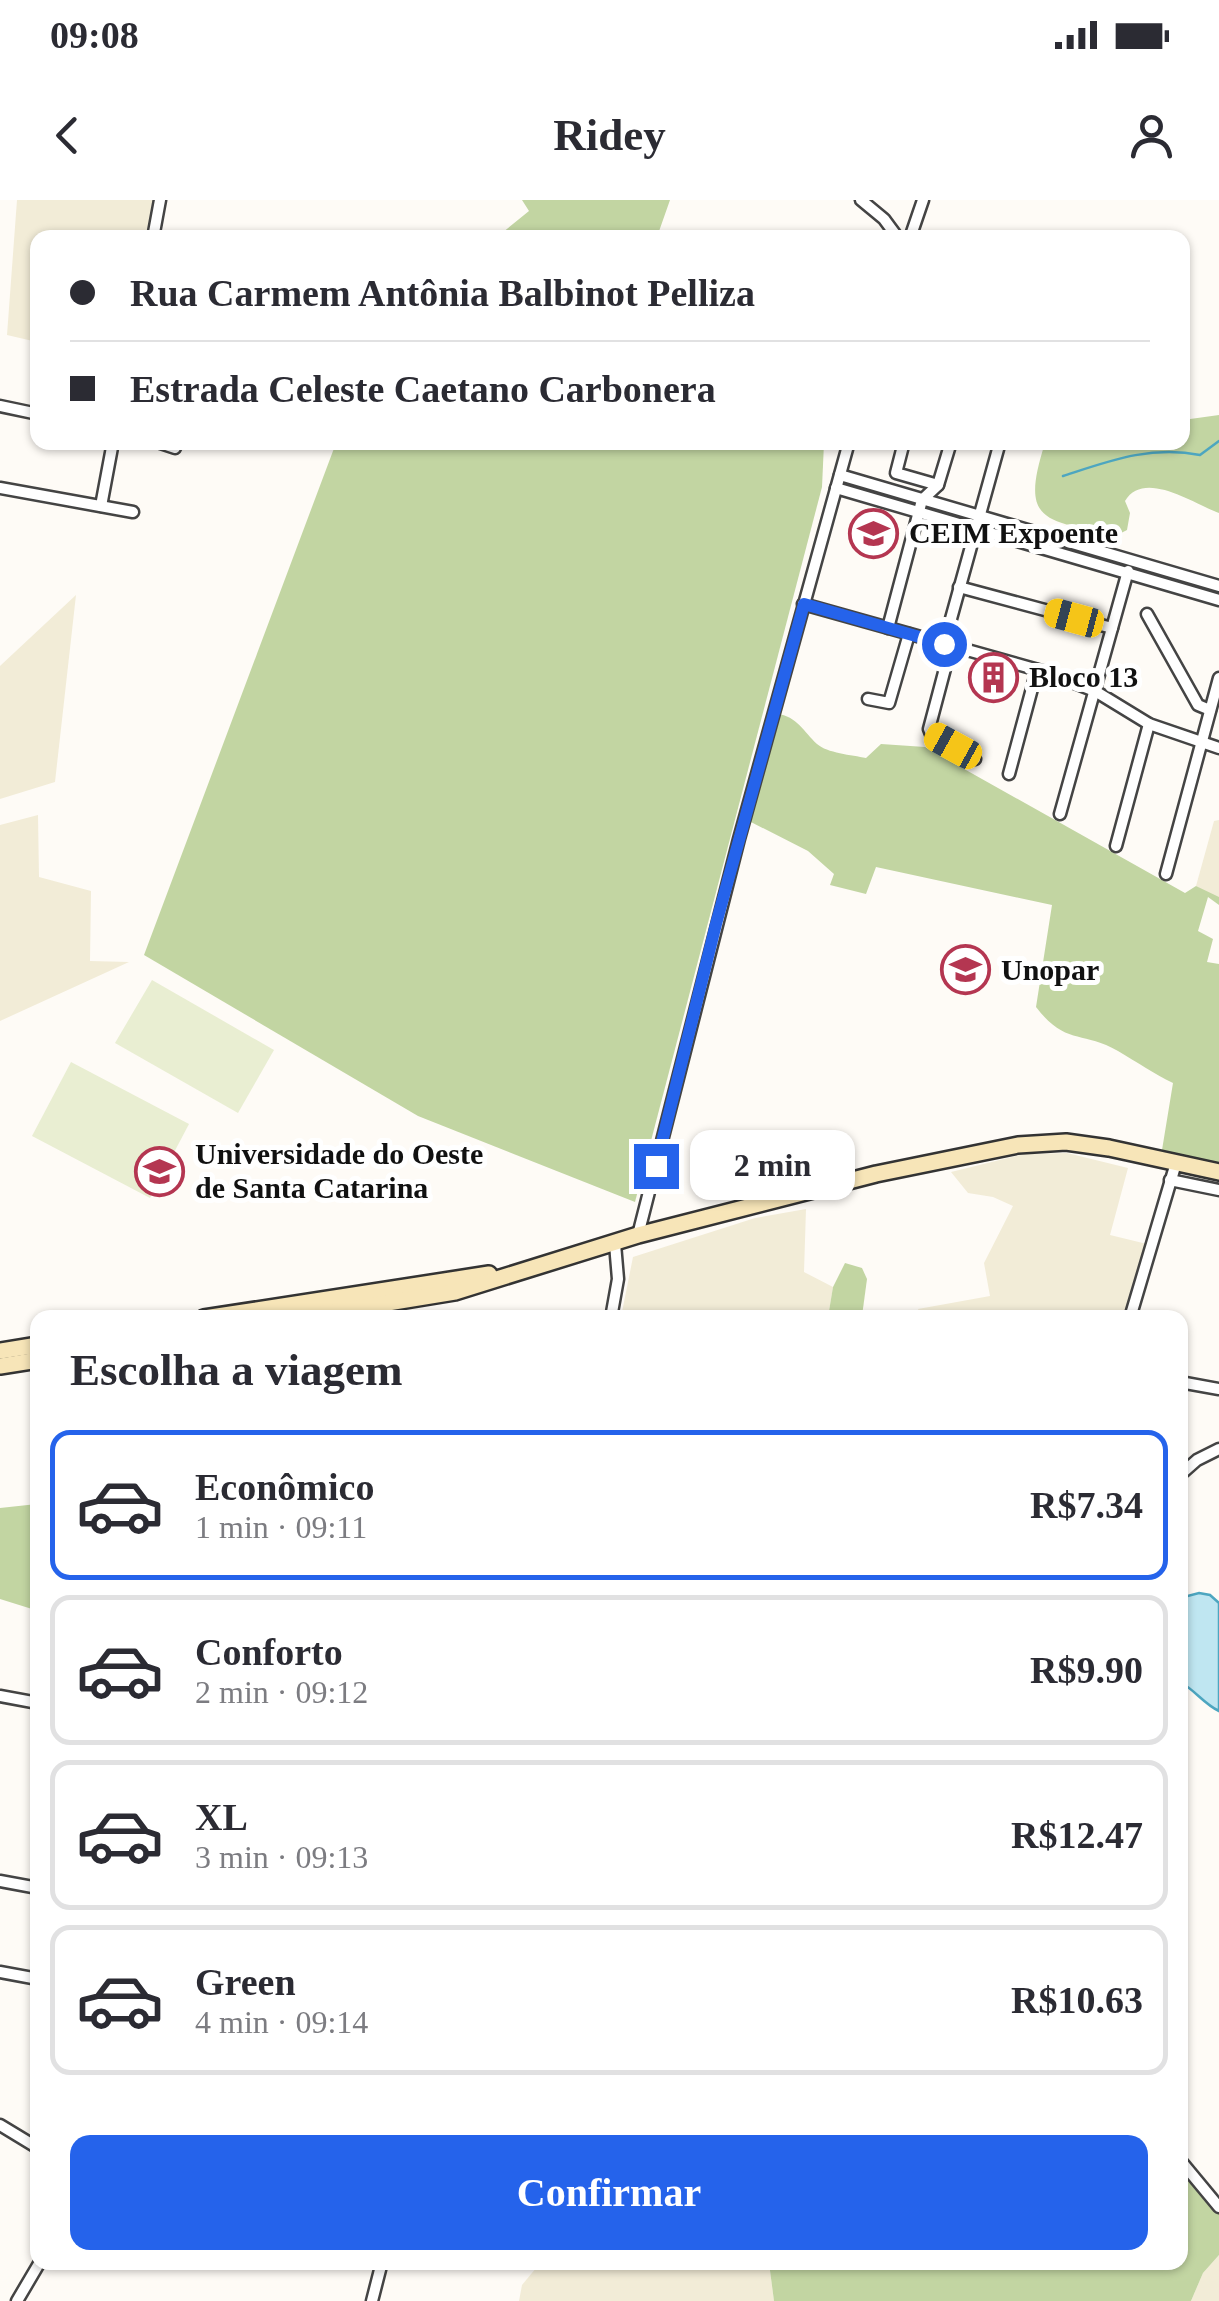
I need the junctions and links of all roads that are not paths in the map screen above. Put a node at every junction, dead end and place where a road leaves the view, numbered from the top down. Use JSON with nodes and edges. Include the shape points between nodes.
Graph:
{"nodes":[{"id":1,"x":160,"y":200,"type":"edge"},
{"id":2,"x":860,"y":200,"type":"edge"},
{"id":3,"x":922,"y":200,"type":"edge"},
{"id":4,"x":154,"y":230,"type":"edge"},
{"id":5,"x":892,"y":230,"type":"edge"},
{"id":6,"x":913,"y":230,"type":"edge"},
{"id":7,"x":0,"y":406,"type":"edge"},
{"id":8,"x":30,"y":412,"type":"edge"},
{"id":9,"x":112,"y":450,"type":"edge"},
{"id":10,"x":848,"y":450,"type":"edge"},
{"id":11,"x":902,"y":450,"type":"edge"},
{"id":12,"x":949,"y":450,"type":"edge"},
{"id":13,"x":998,"y":450,"type":"edge"},
{"id":14,"x":840,"y":475,"type":"junction"},
{"id":15,"x":938,"y":485,"type":"junction"},
{"id":16,"x":0,"y":488,"type":"edge"},
{"id":17,"x":836,"y":488,"type":"junction"},
{"id":18,"x":922,"y":500,"type":"junction"},
{"id":19,"x":101,"y":506,"type":"junction"},
{"id":20,"x":134,"y":512,"type":"dead end"},
{"id":21,"x":919,"y":512,"type":"junction"},
{"id":22,"x":977,"y":523,"type":"junction"},
{"id":23,"x":1132,"y":560,"type":"junction"},
{"id":24,"x":1128,"y":574,"type":"junction"},
{"id":25,"x":1219,"y":586,"type":"edge"},
{"id":26,"x":959,"y":587,"type":"junction"},
{"id":27,"x":1219,"y":600,"type":"edge"},
{"id":28,"x":804,"y":604,"type":"junction"},
{"id":29,"x":1147,"y":614,"type":"dead end"},
{"id":30,"x":888,"y":628,"type":"junction"},
{"id":31,"x":1112,"y":628,"type":"junction"},
{"id":32,"x":910,"y":634,"type":"junction"},
{"id":33,"x":948,"y":644,"type":"junction"},
{"id":34,"x":1037,"y":670,"type":"junction"},
{"id":35,"x":1219,"y":678,"type":"edge"},
{"id":36,"x":1096,"y":691,"type":"junction"},
{"id":37,"x":868,"y":699,"type":"dead end"},
{"id":38,"x":1210,"y":710,"type":"junction"},
{"id":39,"x":1149,"y":724,"type":"junction"},
{"id":40,"x":1202,"y":742,"type":"junction"},
{"id":41,"x":1219,"y":748,"type":"edge"},
{"id":42,"x":975,"y":758,"type":"dead end"},
{"id":43,"x":1009,"y":774,"type":"dead end"},
{"id":44,"x":1060,"y":814,"type":"dead end"},
{"id":45,"x":1116,"y":846,"type":"dead end"},
{"id":46,"x":1166,"y":874,"type":"dead end"},
{"id":47,"x":1176,"y":1163,"type":"junction"},
{"id":48,"x":1219,"y":1172,"type":"edge"},
{"id":49,"x":1170,"y":1180,"type":"junction"},
{"id":50,"x":1219,"y":1190,"type":"edge"},
{"id":51,"x":638,"y":1235,"type":"junction"},
{"id":52,"x":615,"y":1244,"type":"junction"},
{"id":53,"x":533,"y":1269,"type":"junction"},
{"id":54,"x":254,"y":1310,"type":"edge"},
{"id":55,"x":345,"y":1310,"type":"edge"},
{"id":56,"x":612,"y":1310,"type":"edge"},
{"id":57,"x":1132,"y":1310,"type":"edge"},
{"id":58,"x":30,"y":1346,"type":"edge"},
{"id":59,"x":0,"y":1351,"type":"edge"},
{"id":60,"x":30,"y":1361,"type":"edge"},
{"id":61,"x":0,"y":1366,"type":"edge"},
{"id":62,"x":1188,"y":1383,"type":"edge"},
{"id":63,"x":1219,"y":1389,"type":"edge"},
{"id":64,"x":1219,"y":1450,"type":"edge"},
{"id":65,"x":1188,"y":1468,"type":"edge"},
{"id":66,"x":0,"y":1696,"type":"edge"},
{"id":67,"x":30,"y":1702,"type":"edge"},
{"id":68,"x":0,"y":1882,"type":"edge"},
{"id":69,"x":30,"y":1887,"type":"edge"},
{"id":70,"x":0,"y":1972,"type":"edge"},
{"id":71,"x":30,"y":1978,"type":"edge"},
{"id":72,"x":0,"y":2125,"type":"edge"},
{"id":73,"x":30,"y":2143,"type":"edge"},
{"id":74,"x":1188,"y":2170,"type":"edge"},
{"id":75,"x":1219,"y":2208,"type":"edge"},
{"id":76,"x":35,"y":2270,"type":"edge"},
{"id":77,"x":380,"y":2270,"type":"edge"},
{"id":78,"x":17,"y":2301,"type":"edge"},
{"id":79,"x":372,"y":2301,"type":"edge"}],
"edges":[{"from":1,"to":4,"type":"street"},
{"from":2,"to":5,"type":"street"},
{"from":3,"to":6,"type":"street"},
{"from":7,"to":8,"type":"street"},
{"from":9,"to":19,"type":"street"},
{"from":10,"to":14,"type":"street"},
{"from":11,"to":15,"type":"street","via":[[896,473]]},
{"from":12,"to":15,"type":"street"},
{"from":13,"to":22,"type":"street"},
{"from":14,"to":17,"type":"street"},
{"from":14,"to":18,"type":"street"},
{"from":15,"to":18,"type":"street"},
{"from":16,"to":19,"type":"street"},
{"from":17,"to":21,"type":"street"},
{"from":17,"to":28,"type":"street"},
{"from":18,"to":21,"type":"street"},
{"from":18,"to":22,"type":"street"},
{"from":19,"to":20,"type":"street"},
{"from":21,"to":22,"type":"street"},
{"from":21,"to":30,"type":"street"},
{"from":22,"to":23,"type":"street"},
{"from":22,"to":24,"type":"street"},
{"from":22,"to":26,"type":"street"},
{"from":23,"to":24,"type":"street"},
{"from":23,"to":25,"type":"street"},
{"from":24,"to":27,"type":"street"},
{"from":24,"to":31,"type":"street"},
{"from":26,"to":31,"type":"street"},
{"from":26,"to":33,"type":"street"},
{"from":28,"to":30,"type":"street"},
{"from":28,"to":51,"type":"street"},
{"from":29,"to":38,"type":"street","via":[[1198,704]]},
{"from":30,"to":32,"type":"street"},
{"from":31,"to":36,"type":"street"},
{"from":32,"to":33,"type":"street"},
{"from":32,"to":37,"type":"street","via":[[890,703]]},
{"from":33,"to":34,"type":"street"},
{"from":33,"to":42,"type":"street","via":[[931,734]]},
{"from":34,"to":36,"type":"street"},
{"from":34,"to":43,"type":"street"},
{"from":35,"to":38,"type":"street"},
{"from":36,"to":39,"type":"street"},
{"from":36,"to":44,"type":"street"},
{"from":38,"to":40,"type":"street"},
{"from":39,"to":40,"type":"street"},
{"from":39,"to":45,"type":"street"},
{"from":40,"to":41,"type":"street"},
{"from":40,"to":46,"type":"street"},
{"from":47,"to":48,"type":"street"},
{"from":47,"to":49,"type":"street"},
{"from":47,"to":51,"type":"street","via":[[1066,1142],[1018,1145]]},
{"from":49,"to":50,"type":"street"},
{"from":49,"to":57,"type":"street"},
{"from":51,"to":52,"type":"street"},
{"from":52,"to":53,"type":"street"},
{"from":52,"to":56,"type":"street"},
{"from":53,"to":54,"type":"street"},
{"from":53,"to":55,"type":"street","via":[[455,1292]]},
{"from":58,"to":59,"type":"street"},
{"from":60,"to":61,"type":"street"},
{"from":62,"to":63,"type":"street"},
{"from":64,"to":65,"type":"street"},
{"from":66,"to":67,"type":"street"},
{"from":68,"to":69,"type":"street"},
{"from":70,"to":71,"type":"street"},
{"from":72,"to":73,"type":"street"},
{"from":74,"to":75,"type":"street"},
{"from":76,"to":78,"type":"street"},
{"from":77,"to":79,"type":"street"}]}
